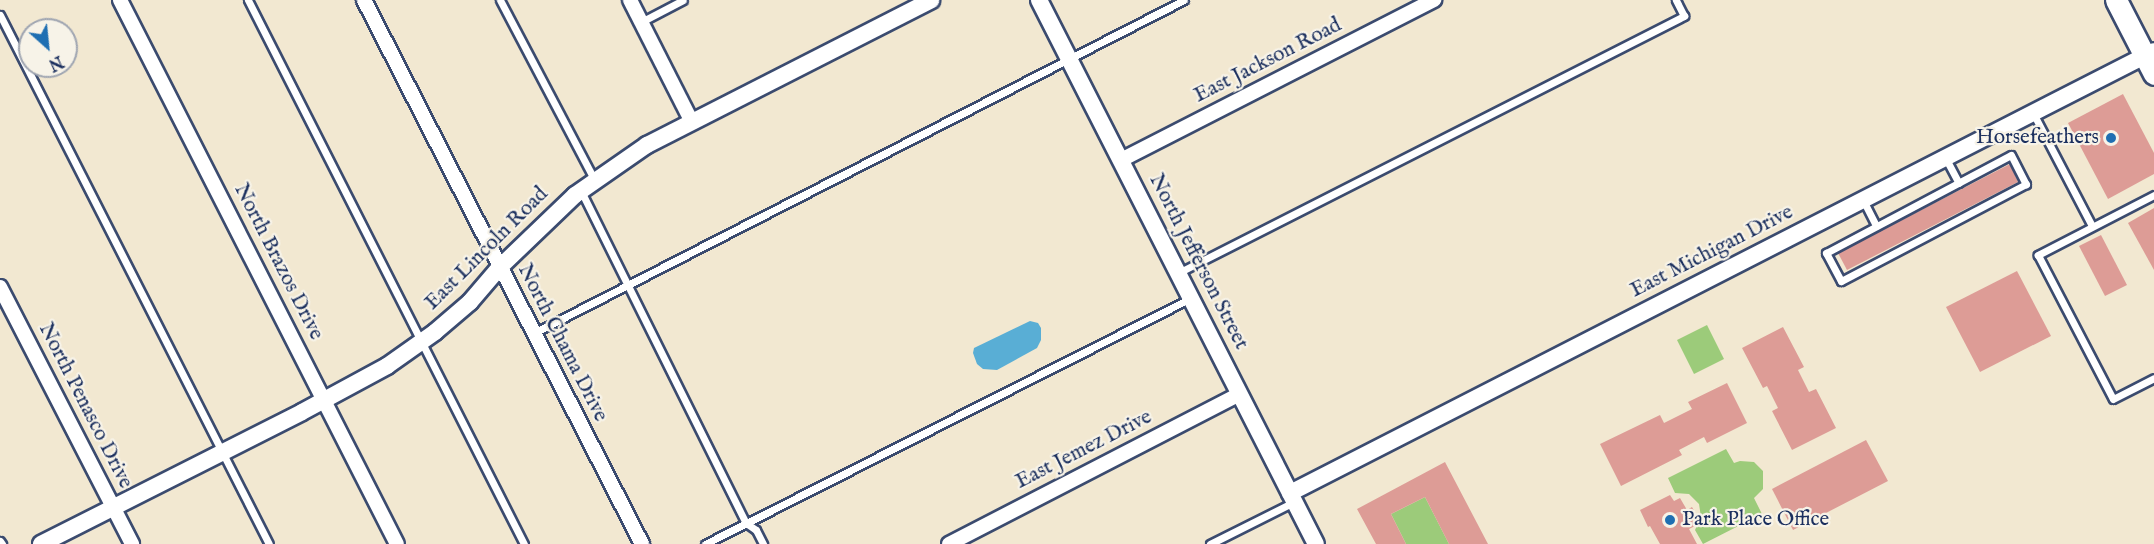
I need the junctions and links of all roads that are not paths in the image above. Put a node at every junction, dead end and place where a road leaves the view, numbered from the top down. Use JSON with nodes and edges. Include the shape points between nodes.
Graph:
{"nodes":[{"id":1,"x":120,"y":0,"type":"edge"},
{"id":2,"x":248,"y":0,"type":"edge"},
{"id":3,"x":364,"y":0,"type":"edge"},
{"id":4,"x":500,"y":0,"type":"edge"},
{"id":5,"x":630,"y":0,"type":"edge"},
{"id":6,"x":683,"y":0,"type":"edge"},
{"id":7,"x":931,"y":0,"type":"edge"},
{"id":8,"x":1039,"y":0,"type":"edge"},
{"id":9,"x":1184,"y":0,"type":"edge"},
{"id":10,"x":1434,"y":0,"type":"edge"},
{"id":11,"x":1677,"y":0,"type":"edge"},
{"id":12,"x":2116,"y":0,"type":"edge"},
{"id":13,"x":0,"y":15,"type":"edge"},
{"id":14,"x":641,"y":22,"type":"junction"},
{"id":15,"x":1069,"y":59,"type":"junction"},
{"id":16,"x":2151,"y":60,"type":"edge"},
{"id":17,"x":2033,"y":113,"type":"junction"},
{"id":18,"x":692,"y":122,"type":"junction"},
{"id":19,"x":1945,"y":158,"type":"junction"},
{"id":20,"x":1121,"y":160,"type":"junction"},
{"id":21,"x":1959,"y":183,"type":"junction"},
{"id":22,"x":588,"y":186,"type":"junction"},
{"id":23,"x":2154,"y":195,"type":"edge"},
{"id":24,"x":1863,"y":200,"type":"junction"},
{"id":25,"x":1876,"y":226,"type":"junction"},
{"id":26,"x":2092,"y":226,"type":"junction"},
{"id":27,"x":500,"y":267,"type":"junction"},
{"id":28,"x":1178,"y":273,"type":"junction"},
{"id":29,"x":629,"y":284,"type":"junction"},
{"id":30,"x":0,"y":287,"type":"edge"},
{"id":31,"x":1191,"y":298,"type":"junction"},
{"id":32,"x":534,"y":333,"type":"junction"},
{"id":33,"x":422,"y":342,"type":"junction"},
{"id":34,"x":2154,"y":378,"type":"edge"},
{"id":35,"x":1239,"y":394,"type":"junction"},
{"id":36,"x":324,"y":400,"type":"junction"},
{"id":37,"x":224,"y":451,"type":"junction"},
{"id":38,"x":1292,"y":497,"type":"junction"},
{"id":39,"x":113,"y":507,"type":"junction"},
{"id":40,"x":746,"y":523,"type":"junction"},
{"id":41,"x":41,"y":544,"type":"edge"},
{"id":42,"x":132,"y":544,"type":"edge"},
{"id":43,"x":269,"y":544,"type":"edge"},
{"id":44,"x":398,"y":544,"type":"edge"},
{"id":45,"x":524,"y":544,"type":"edge"},
{"id":46,"x":642,"y":544,"type":"edge"},
{"id":47,"x":705,"y":544,"type":"edge"},
{"id":48,"x":763,"y":544,"type":"edge"},
{"id":49,"x":949,"y":544,"type":"edge"},
{"id":50,"x":1210,"y":544,"type":"edge"},
{"id":51,"x":1316,"y":544,"type":"edge"}],
"edges":[{"from":1,"to":36,"type":"street","name":"North Brazos Drive"},
{"from":2,"to":33,"type":"lane"},
{"from":3,"to":27,"type":"street","name":"North Chama Drive"},
{"from":4,"to":22,"type":"lane"},
{"from":5,"to":14,"type":"street"},
{"from":6,"to":14,"type":"lane"},
{"from":7,"to":18,"type":"street","name":"East Lincoln Road"},
{"from":8,"to":15,"type":"street","name":"North Jefferson Street"},
{"from":9,"to":15,"type":"lane"},
{"from":10,"to":20,"type":"street","name":"East Jackson Road"},
{"from":11,"to":28,"type":"lane","via":[[1684,16]]},
{"from":12,"to":16,"type":"main road"},
{"from":13,"to":37,"type":"lane"},
{"from":14,"to":18,"type":"street"},
{"from":15,"to":20,"type":"street","name":"North Jefferson Street"},
{"from":15,"to":29,"type":"lane"},
{"from":16,"to":17,"type":"street","name":"East Michigan Drive"},
{"from":17,"to":19,"type":"street","name":"East Michigan Drive"},
{"from":17,"to":26,"type":"lane"},
{"from":18,"to":22,"type":"street","name":"East Lincoln Road","via":[[647,145]]},
{"from":19,"to":21,"type":"lane"},
{"from":19,"to":24,"type":"street","name":"East Michigan Drive"},
{"from":20,"to":28,"type":"street","name":"North Jefferson Street"},
{"from":21,"to":25,"type":"lane"},
{"from":21,"to":25,"type":"lane","via":[[2011,155],[2026,184],[1841,281],[1826,253]]},
{"from":22,"to":27,"type":"street","name":"East Lincoln Road"},
{"from":22,"to":29,"type":"lane"},
{"from":23,"to":26,"type":"lane"},
{"from":24,"to":25,"type":"lane"},
{"from":24,"to":38,"type":"street","name":"East Michigan Drive"},
{"from":26,"to":34,"type":"lane","via":[[2038,255],[2113,399]]},
{"from":27,"to":32,"type":"street","name":"North Chama Drive"},
{"from":27,"to":33,"type":"street","name":"East Lincoln Road","via":[[470,302]]},
{"from":28,"to":31,"type":"street","name":"North Jefferson Street"},
{"from":29,"to":32,"type":"lane"},
{"from":29,"to":40,"type":"lane"},
{"from":30,"to":39,"type":"street","name":"North Penasco Drive"},
{"from":31,"to":35,"type":"street","name":"North Jefferson Street"},
{"from":31,"to":40,"type":"lane"},
{"from":32,"to":46,"type":"street","name":"North Chama Drive"},
{"from":33,"to":36,"type":"street","name":"East Lincoln Road"},
{"from":33,"to":45,"type":"lane"},
{"from":35,"to":38,"type":"street","name":"North Jefferson Street"},
{"from":35,"to":49,"type":"street","name":"East Jemez Drive"},
{"from":36,"to":37,"type":"street","name":"East Lincoln Road"},
{"from":36,"to":44,"type":"street","name":"North Brazos Drive"},
{"from":37,"to":39,"type":"street","name":"East Lincoln Road"},
{"from":37,"to":43,"type":"lane"},
{"from":38,"to":50,"type":"lane"},
{"from":38,"to":51,"type":"street","name":"North Jefferson Street"},
{"from":39,"to":41,"type":"street","name":"East Lincoln Road"},
{"from":39,"to":42,"type":"street","name":"North Penasco Drive"},
{"from":40,"to":47,"type":"lane"},
{"from":40,"to":48,"type":"lane","via":[[756,530]]}]}
